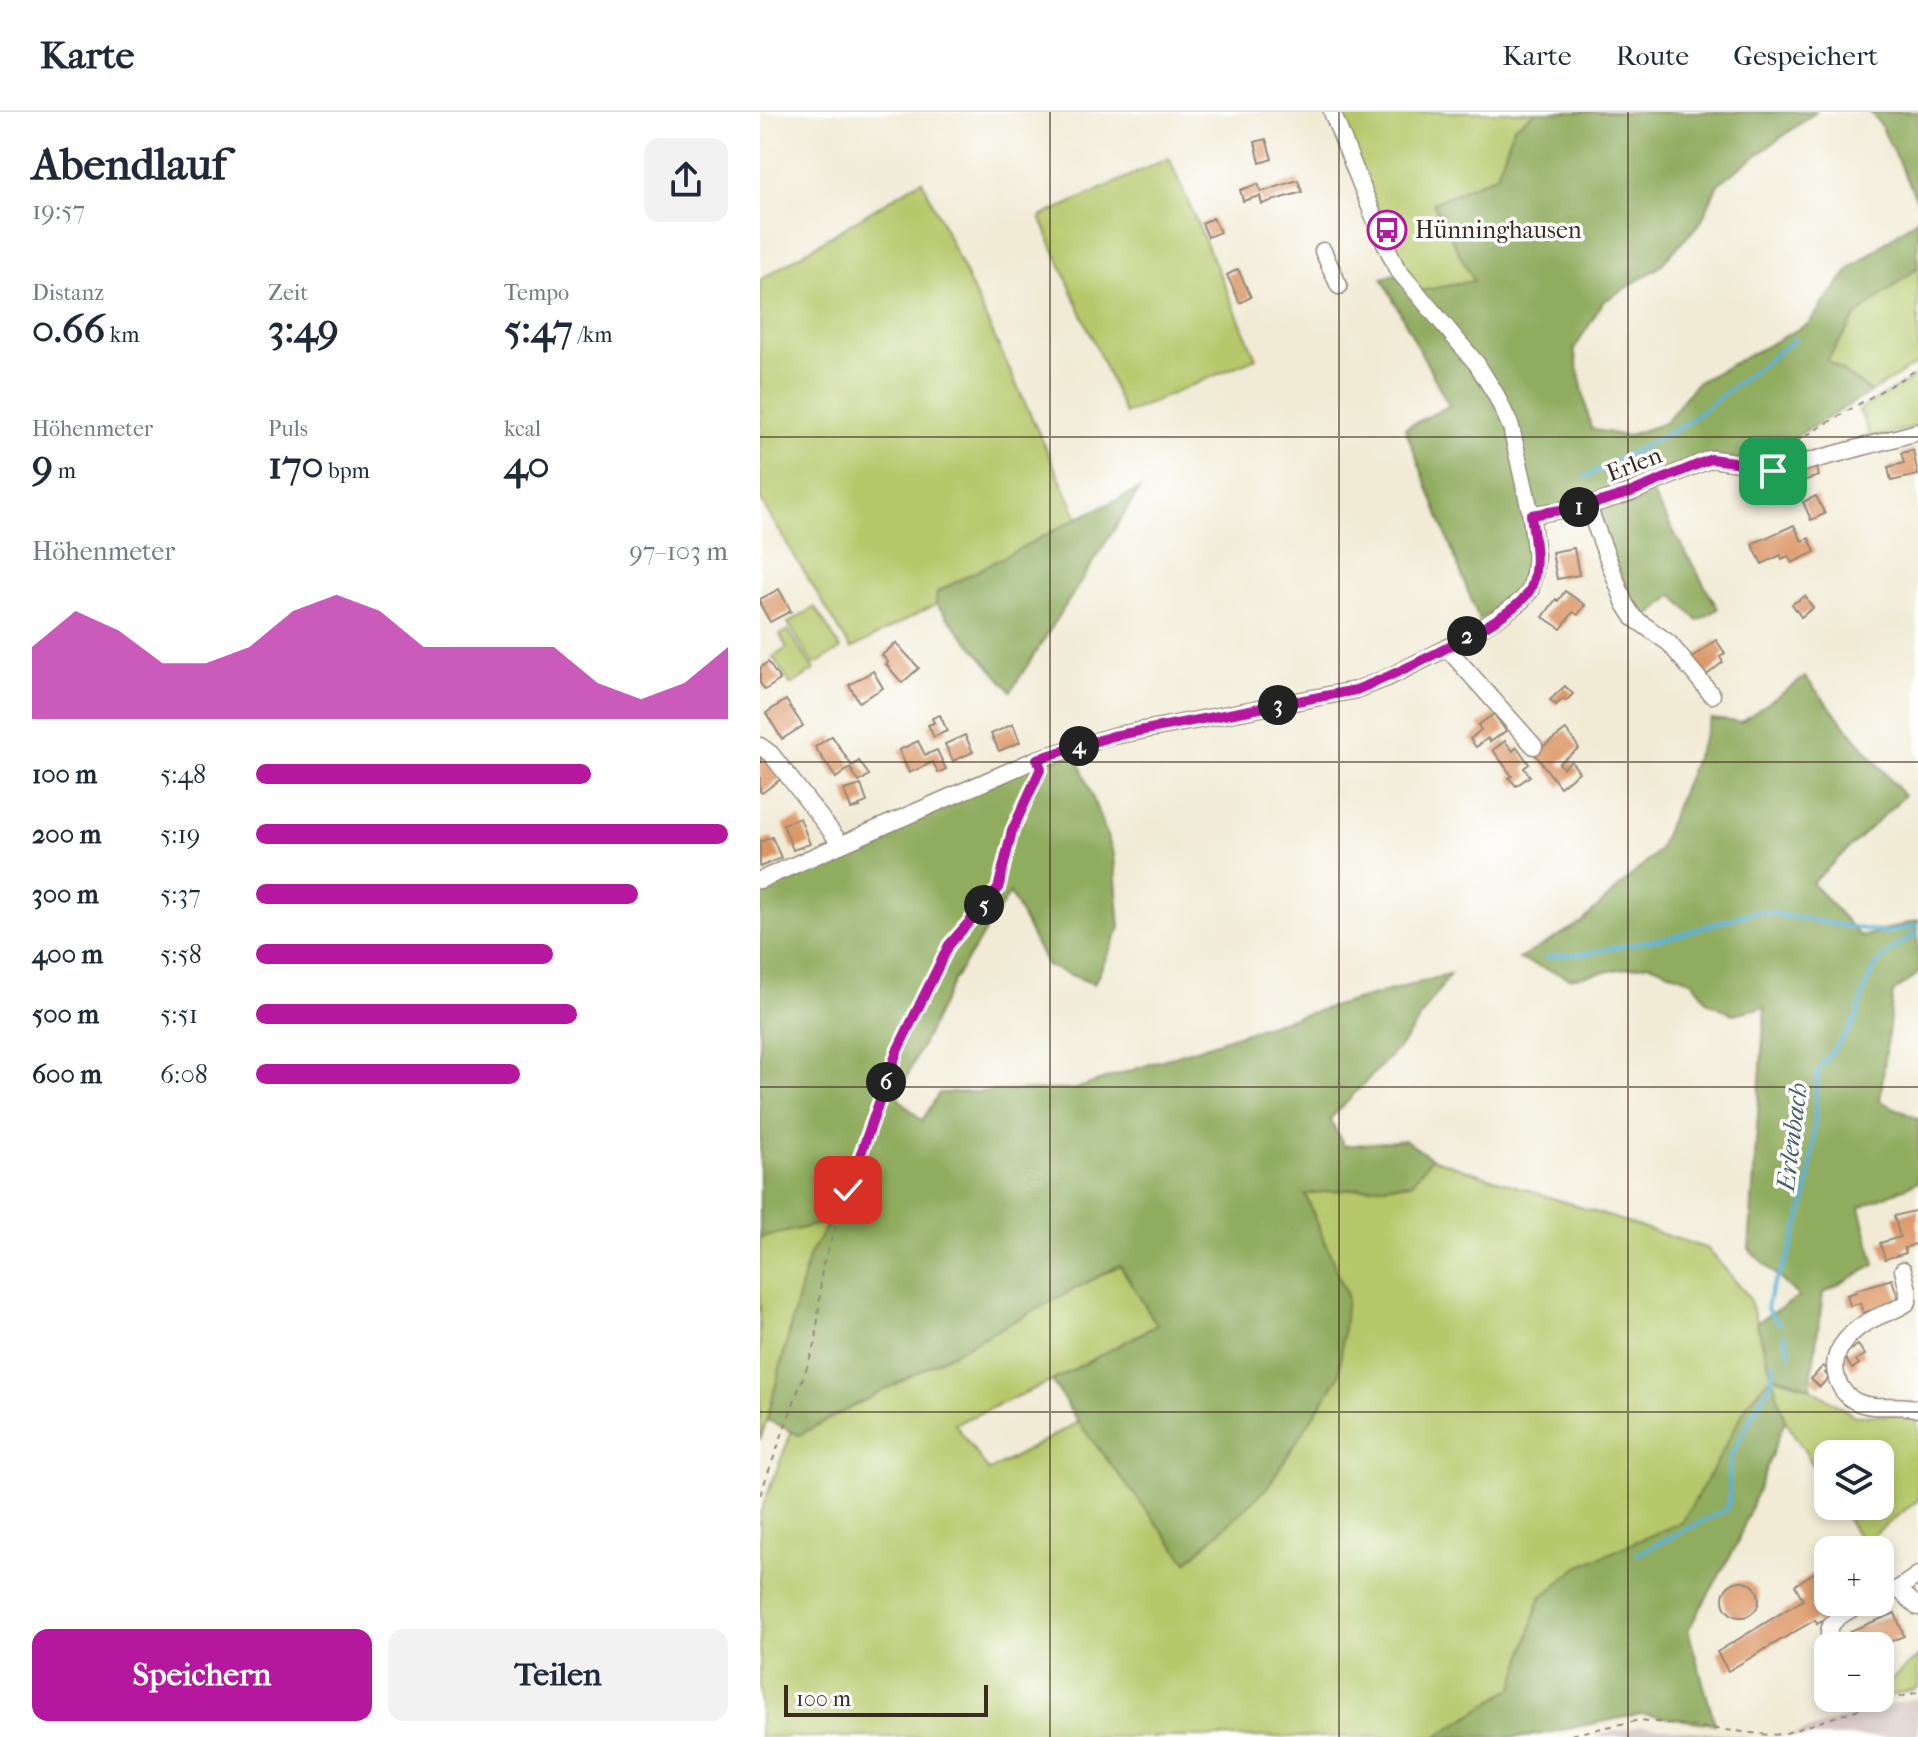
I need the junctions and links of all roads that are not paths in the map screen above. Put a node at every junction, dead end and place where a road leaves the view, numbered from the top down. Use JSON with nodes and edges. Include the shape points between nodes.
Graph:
{"nodes":[{"id":1,"x":1332,"y":112,"type":"edge"},
{"id":2,"x":1323,"y":251,"type":"dead end"},
{"id":3,"x":1339,"y":286,"type":"dead end"},
{"id":4,"x":1918,"y":432,"type":"edge"},
{"id":5,"x":1588,"y":506,"type":"junction"},
{"id":6,"x":1531,"y":515,"type":"junction"},
{"id":7,"x":1447,"y":648,"type":"junction"},
{"id":8,"x":1712,"y":695,"type":"dead end"},
{"id":9,"x":760,"y":746,"type":"edge"},
{"id":10,"x":1534,"y":746,"type":"dead end"},
{"id":11,"x":841,"y":844,"type":"junction"},
{"id":12,"x":760,"y":880,"type":"edge"},
{"id":13,"x":1903,"y":1270,"type":"dead end"},
{"id":14,"x":1918,"y":1409,"type":"edge"},
{"id":15,"x":1918,"y":1575,"type":"edge"},
{"id":16,"x":1898,"y":1589,"type":"junction"},
{"id":17,"x":1894,"y":1590,"type":"edge"},
{"id":18,"x":1918,"y":1607,"type":"edge"},
{"id":19,"x":1843,"y":1616,"type":"edge"},
{"id":20,"x":1828,"y":1632,"type":"edge"}],
"edges":[{"from":1,"to":6,"type":"street","via":[[1397,269],[1477,364],[1496,395],[1511,427]]},
{"from":2,"to":3,"type":"street"},
{"from":4,"to":5,"type":"street","name":"Erlen","via":[[1773,471],[1711,459]]},
{"from":5,"to":6,"type":"street","name":"Erlen"},
{"from":5,"to":8,"type":"street","via":[[1634,618],[1669,643]]},
{"from":6,"to":7,"type":"street","via":[[1536,556],[1530,591]]},
{"from":7,"to":10,"type":"street"},
{"from":7,"to":11,"type":"street","via":[[1356,690],[1113,736],[1037,759]]},
{"from":9,"to":11,"type":"street"},
{"from":11,"to":12,"type":"street"},
{"from":13,"to":14,"type":"street","via":[[1908,1302],[1857,1328],[1837,1351],[1834,1363],[1841,1387],[1857,1402]]},
{"from":15,"to":16,"type":"street"},
{"from":16,"to":17,"type":"street"},
{"from":16,"to":18,"type":"street"},
{"from":19,"to":20,"type":"street"}]}
